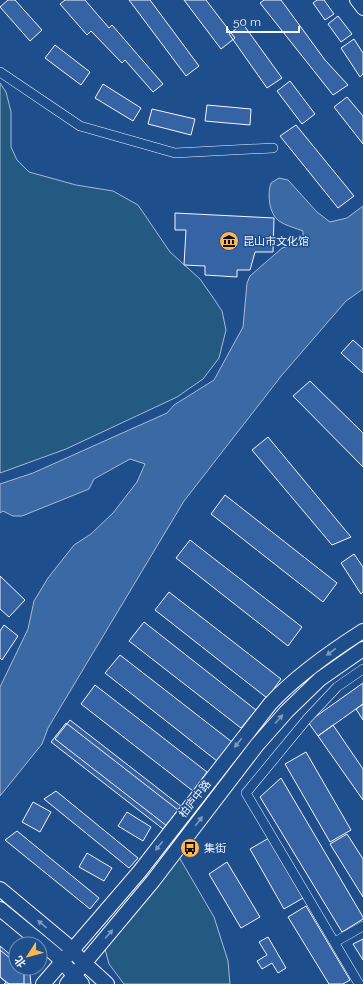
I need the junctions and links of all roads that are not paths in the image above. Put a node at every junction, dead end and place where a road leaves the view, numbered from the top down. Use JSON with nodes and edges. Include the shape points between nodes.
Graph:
{"nodes":[{"id":1,"x":356,"y":0,"type":"edge"},
{"id":2,"x":363,"y":9,"type":"edge"},
{"id":3,"x":0,"y":72,"type":"edge"},
{"id":4,"x":273,"y":148,"type":"dead end"},
{"id":5,"x":363,"y":631,"type":"edge"},
{"id":6,"x":363,"y":649,"type":"edge"},
{"id":7,"x":363,"y":668,"type":"edge"},
{"id":8,"x":0,"y":889,"type":"edge"},
{"id":9,"x":0,"y":909,"type":"edge"},
{"id":10,"x":363,"y":926,"type":"edge"},
{"id":11,"x":334,"y":942,"type":"junction"},
{"id":12,"x":71,"y":950,"type":"junction"},
{"id":13,"x":61,"y":961,"type":"junction"},
{"id":14,"x":84,"y":964,"type":"junction"},
{"id":15,"x":74,"y":981,"type":"edge"},
{"id":16,"x":43,"y":984,"type":"edge"},
{"id":17,"x":106,"y":984,"type":"edge"},
{"id":18,"x":359,"y":984,"type":"edge"}],
"edges":[{"from":1,"to":2,"type":"street"},
{"from":3,"to":4,"type":"street","via":[[80,126],[175,153]]},
{"from":5,"to":12,"type":"main road","name":"柏庐中路","one_way":true,"via":[[305,671],[270,704],[140,871]]},
{"from":14,"to":6,"type":"main road","name":"柏庐中路","one_way":true,"via":[[153,881],[257,745],[287,711],[320,679]]},
{"from":7,"to":11,"type":"street","via":[[337,687],[307,719],[246,793]]},
{"from":12,"to":8,"type":"main road","one_way":true},
{"from":9,"to":13,"type":"main road"},
{"from":10,"to":11,"type":"street"},
{"from":11,"to":18,"type":"street"},
{"from":12,"to":13,"type":"main road","name":"柏庐中路"},
{"from":12,"to":14,"type":"main road"},
{"from":13,"to":15,"type":"main road"},
{"from":13,"to":16,"type":"main road","name":"柏庐中路"},
{"from":14,"to":15,"type":"main road","name":"柏庐中路"},
{"from":14,"to":17,"type":"main road"}]}
